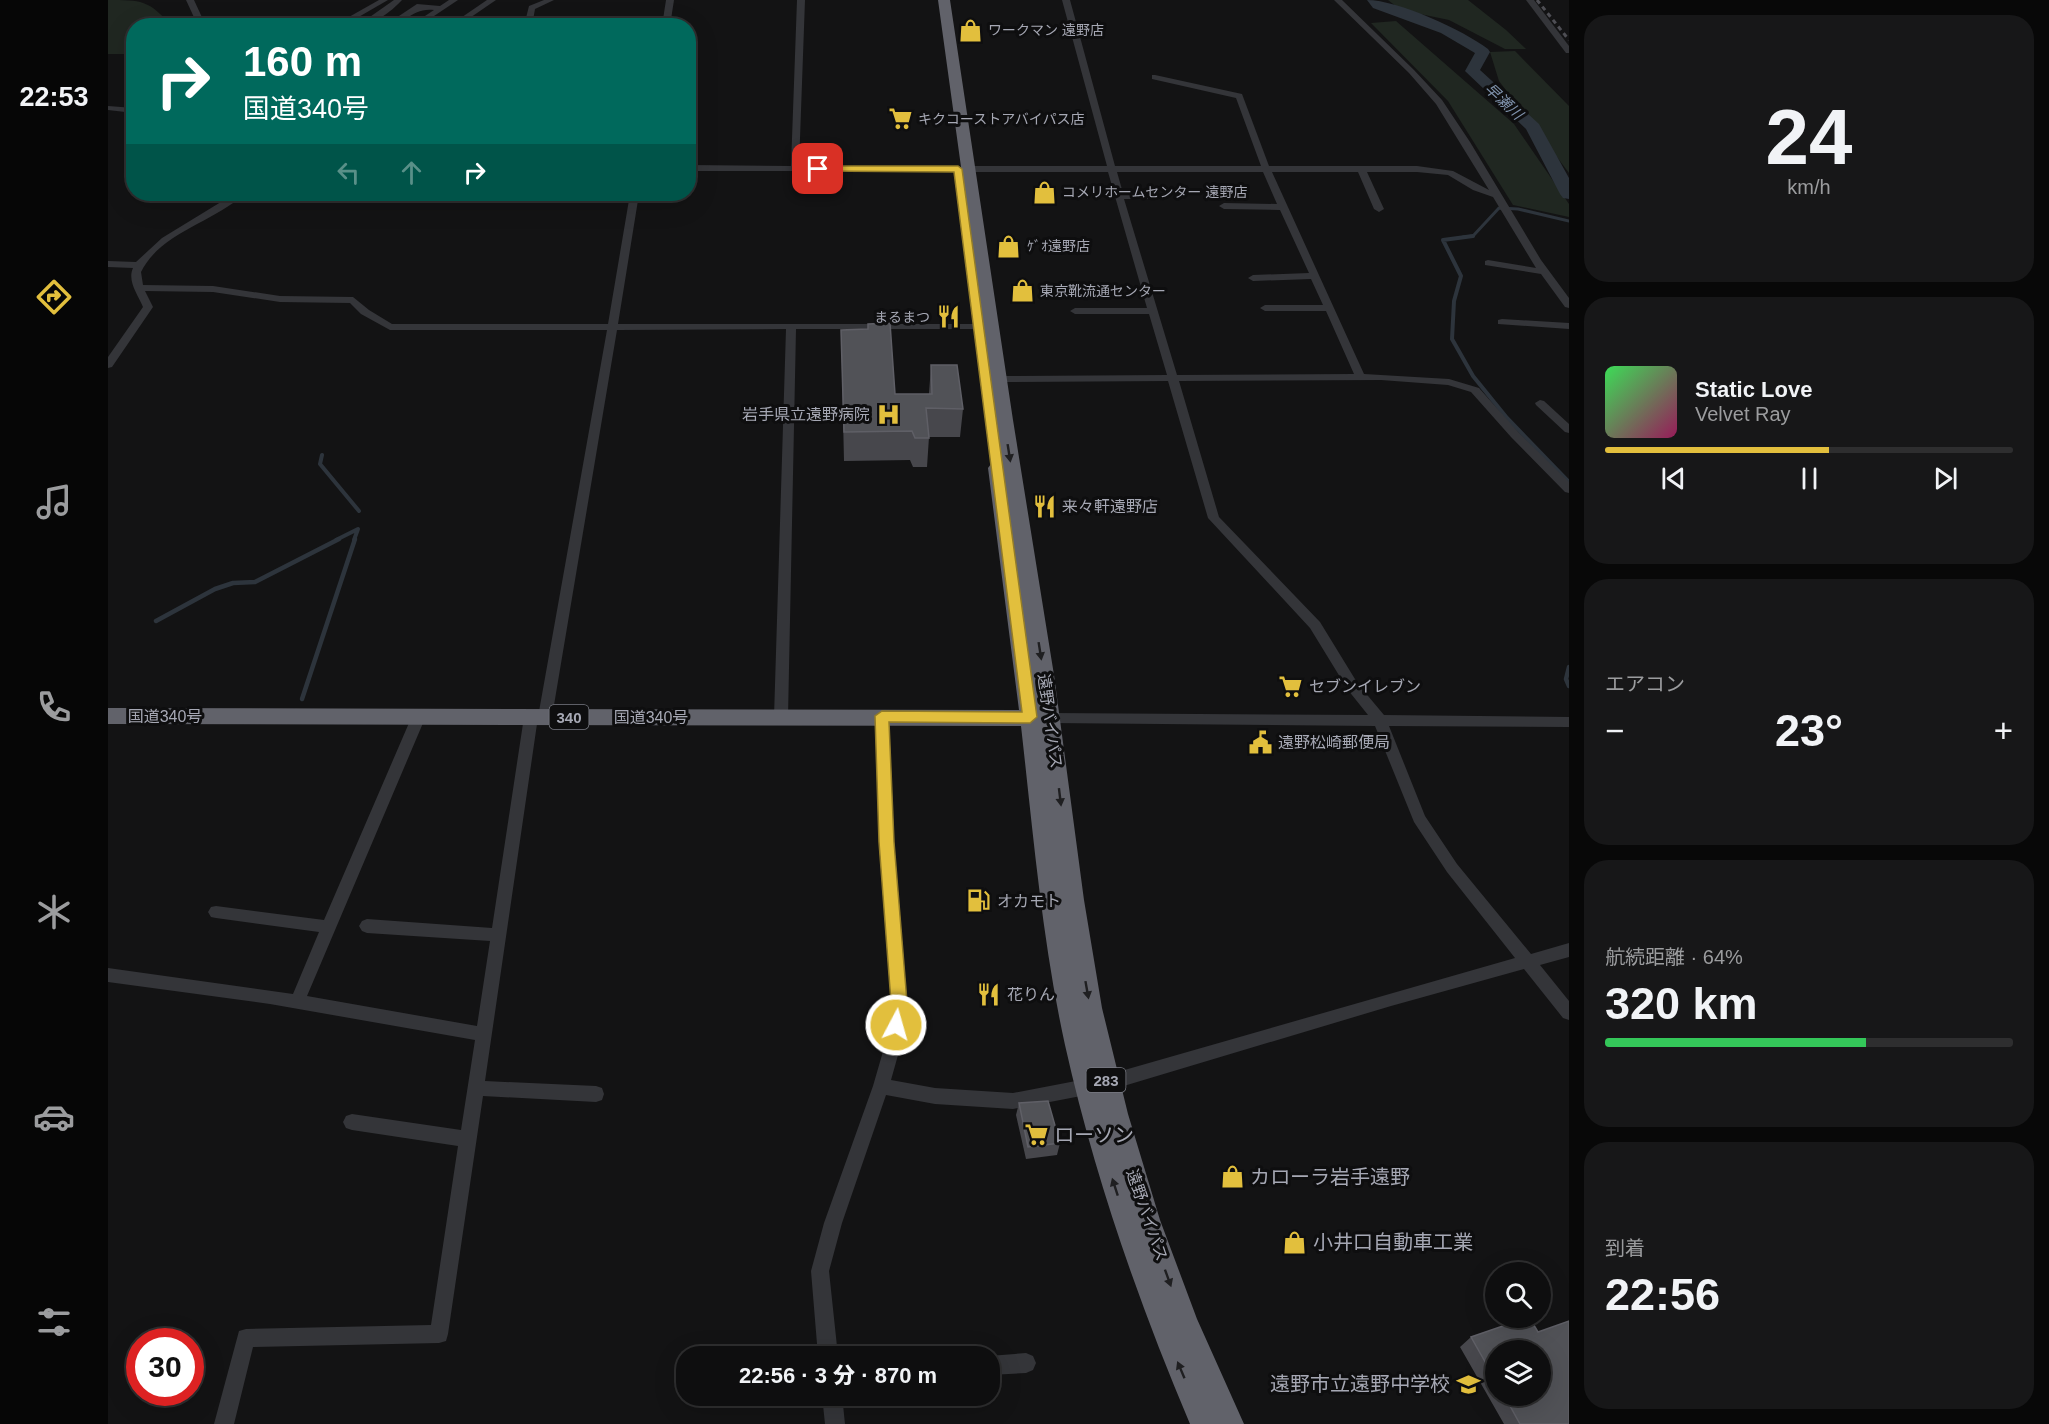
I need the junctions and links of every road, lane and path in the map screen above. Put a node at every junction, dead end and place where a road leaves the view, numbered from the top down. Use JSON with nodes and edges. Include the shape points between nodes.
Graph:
{"nodes":[{"id":1,"x":190,"y":0,"type":"edge"},
{"id":2,"x":384,"y":0,"type":"edge"},
{"id":3,"x":397,"y":0,"type":"edge"},
{"id":4,"x":454,"y":0,"type":"edge"},
{"id":5,"x":492,"y":0,"type":"edge"},
{"id":6,"x":550,"y":0,"type":"edge"},
{"id":7,"x":670,"y":0,"type":"edge"},
{"id":8,"x":801,"y":0,"type":"edge"},
{"id":9,"x":936,"y":0,"type":"edge"},
{"id":10,"x":944,"y":0,"type":"edge"},
{"id":11,"x":1066,"y":0,"type":"edge"},
{"id":12,"x":1326,"y":0,"type":"edge"},
{"id":13,"x":1338,"y":0,"type":"edge"},
{"id":14,"x":1530,"y":0,"type":"edge"},
{"id":15,"x":420,"y":3,"type":"edge"},
{"id":16,"x":441,"y":8,"type":"junction"},
{"id":17,"x":1349,"y":13,"type":"junction"},
{"id":18,"x":198,"y":18,"type":"edge"},
{"id":19,"x":352,"y":18,"type":"edge"},
{"id":20,"x":371,"y":18,"type":"edge"},
{"id":21,"x":398,"y":18,"type":"edge"},
{"id":22,"x":425,"y":18,"type":"edge"},
{"id":23,"x":464,"y":18,"type":"edge"},
{"id":24,"x":530,"y":18,"type":"edge"},
{"id":25,"x":667,"y":18,"type":"edge"},
{"id":26,"x":1569,"y":51,"type":"edge"},
{"id":27,"x":1155,"y":76,"type":"dead end"},
{"id":28,"x":108,"y":108,"type":"edge"},
{"id":29,"x":126,"y":110,"type":"edge"},
{"id":30,"x":696,"y":168,"type":"edge"},
{"id":31,"x":795,"y":169,"type":"junction"},
{"id":32,"x":963,"y":169,"type":"junction"},
{"id":33,"x":1114,"y":169,"type":"junction"},
{"id":34,"x":1266,"y":169,"type":"junction"},
{"id":35,"x":1361,"y":169,"type":"junction"},
{"id":36,"x":1495,"y":195,"type":"junction"},
{"id":37,"x":1119,"y":196,"type":"junction"},
{"id":38,"x":1150,"y":196,"type":"dead end"},
{"id":39,"x":227,"y":201,"type":"edge"},
{"id":40,"x":634,"y":201,"type":"edge"},
{"id":41,"x":1224,"y":207,"type":"dead end"},
{"id":42,"x":1283,"y":207,"type":"junction"},
{"id":43,"x":1379,"y":209,"type":"dead end"},
{"id":44,"x":1488,"y":263,"type":"dead end"},
{"id":45,"x":108,"y":264,"type":"edge"},
{"id":46,"x":139,"y":265,"type":"junction"},
{"id":47,"x":1546,"y":272,"type":"junction"},
{"id":48,"x":1315,"y":276,"type":"junction"},
{"id":49,"x":1253,"y":278,"type":"dead end"},
{"id":50,"x":140,"y":288,"type":"junction"},
{"id":51,"x":1569,"y":305,"type":"edge"},
{"id":52,"x":1265,"y":308,"type":"dead end"},
{"id":53,"x":1329,"y":308,"type":"junction"},
{"id":54,"x":1075,"y":311,"type":"dead end"},
{"id":55,"x":1153,"y":311,"type":"junction"},
{"id":56,"x":1502,"y":322,"type":"dead end"},
{"id":57,"x":611,"y":326,"type":"junction"},
{"id":58,"x":791,"y":326,"type":"junction"},
{"id":59,"x":979,"y":326,"type":"junction"},
{"id":60,"x":1569,"y":326,"type":"edge"},
{"id":61,"x":108,"y":364,"type":"edge"},
{"id":62,"x":1172,"y":378,"type":"junction"},
{"id":63,"x":1361,"y":378,"type":"junction"},
{"id":64,"x":998,"y":379,"type":"junction"},
{"id":65,"x":1540,"y":403,"type":"dead end"},
{"id":66,"x":1569,"y":430,"type":"edge"},
{"id":67,"x":1567,"y":486,"type":"edge"},
{"id":68,"x":108,"y":716,"type":"edge"},
{"id":69,"x":419,"y":716,"type":"junction"},
{"id":70,"x":882,"y":716,"type":"junction"},
{"id":71,"x":538,"y":717,"type":"junction"},
{"id":72,"x":781,"y":717,"type":"junction"},
{"id":73,"x":1040,"y":718,"type":"junction"},
{"id":74,"x":1379,"y":719,"type":"junction"},
{"id":75,"x":1569,"y":722,"type":"edge"},
{"id":76,"x":216,"y":912,"type":"dead end"},
{"id":77,"x":367,"y":926,"type":"dead end"},
{"id":78,"x":328,"y":927,"type":"junction"},
{"id":79,"x":497,"y":936,"type":"junction"},
{"id":80,"x":1569,"y":950,"type":"edge"},
{"id":81,"x":1528,"y":961,"type":"junction"},
{"id":82,"x":108,"y":975,"type":"edge"},
{"id":83,"x":297,"y":1002,"type":"junction"},
{"id":84,"x":1569,"y":1013,"type":"edge"},
{"id":85,"x":482,"y":1034,"type":"junction"},
{"id":86,"x":1098,"y":1085,"type":"junction"},
{"id":87,"x":881,"y":1086,"type":"junction"},
{"id":88,"x":476,"y":1088,"type":"junction"},
{"id":89,"x":596,"y":1094,"type":"dead end"},
{"id":90,"x":352,"y":1122,"type":"dead end"},
{"id":91,"x":467,"y":1139,"type":"junction"},
{"id":92,"x":827,"y":1346,"type":"edge"},
{"id":93,"x":1026,"y":1364,"type":"dead end"},
{"id":94,"x":1000,"y":1365,"type":"edge"},
{"id":95,"x":833,"y":1406,"type":"edge"},
{"id":96,"x":224,"y":1424,"type":"edge"},
{"id":97,"x":835,"y":1424,"type":"edge"},
{"id":98,"x":1205,"y":1424,"type":"edge"},
{"id":99,"x":1229,"y":1424,"type":"edge"}],
"edges":[{"from":1,"to":18,"type":"street"},
{"from":2,"to":19,"type":"street"},
{"from":3,"to":15,"type":"street"},
{"from":3,"to":20,"type":"street"},
{"from":4,"to":16,"type":"street"},
{"from":5,"to":23,"type":"street"},
{"from":6,"to":24,"type":"street","via":[[532,8]]},
{"from":7,"to":25,"type":"street"},
{"from":8,"to":31,"type":"street"},
{"from":9,"to":32,"type":"highway","name":"遠野バイパス","number":"283"},
{"from":10,"to":32,"type":"highway","name":"遠野バイパス","number":"283"},
{"from":11,"to":33,"type":"street"},
{"from":12,"to":17,"type":"street"},
{"from":13,"to":17,"type":"street"},
{"from":14,"to":26,"type":"street"},
{"from":15,"to":16,"type":"street"},
{"from":15,"to":21,"type":"street"},
{"from":16,"to":22,"type":"street"},
{"from":17,"to":36,"type":"street","via":[[1426,86],[1451,119]]},
{"from":27,"to":34,"type":"street","via":[[1241,93]]},
{"from":28,"to":29,"type":"street"},
{"from":30,"to":31,"type":"street"},
{"from":31,"to":32,"type":"street"},
{"from":32,"to":33,"type":"street"},
{"from":32,"to":59,"type":"highway","name":"遠野バイパス","number":"283"},
{"from":32,"to":64,"type":"highway","name":"遠野バイパス","number":"283"},
{"from":33,"to":34,"type":"street"},
{"from":33,"to":37,"type":"street"},
{"from":34,"to":35,"type":"street"},
{"from":34,"to":42,"type":"street"},
{"from":35,"to":36,"type":"street","via":[[1450,173]]},
{"from":35,"to":43,"type":"street"},
{"from":36,"to":47,"type":"street"},
{"from":37,"to":38,"type":"street"},
{"from":37,"to":55,"type":"street"},
{"from":39,"to":46,"type":"street","via":[[180,229]]},
{"from":40,"to":57,"type":"street"},
{"from":41,"to":42,"type":"street"},
{"from":42,"to":48,"type":"street"},
{"from":44,"to":47,"type":"street"},
{"from":45,"to":46,"type":"street"},
{"from":46,"to":50,"type":"street","via":[[136,273]]},
{"from":47,"to":51,"type":"street"},
{"from":48,"to":49,"type":"street"},
{"from":48,"to":53,"type":"street"},
{"from":50,"to":57,"type":"street","via":[[213,289],[280,299],[353,300],[390,327]]},
{"from":50,"to":61,"type":"street","via":[[148,307]]},
{"from":52,"to":53,"type":"street"},
{"from":53,"to":63,"type":"street"},
{"from":54,"to":55,"type":"street"},
{"from":55,"to":62,"type":"street"},
{"from":56,"to":60,"type":"street"},
{"from":57,"to":58,"type":"street"},
{"from":57,"to":71,"type":"street"},
{"from":58,"to":59,"type":"street"},
{"from":58,"to":72,"type":"street"},
{"from":59,"to":73,"type":"highway","name":"遠野バイパス","number":"283"},
{"from":62,"to":63,"type":"street"},
{"from":62,"to":64,"type":"street"},
{"from":62,"to":74,"type":"street","via":[[1214,519],[1315,625],[1353,687]]},
{"from":63,"to":67,"type":"street","via":[[1425,379],[1475,390]]},
{"from":64,"to":73,"type":"highway","name":"遠野バイパス","number":"283","one_way":true},
{"from":65,"to":66,"type":"street"},
{"from":68,"to":69,"type":"highway","name":"国道340号","number":"340"},
{"from":69,"to":71,"type":"highway","name":"国道340号","number":"340"},
{"from":69,"to":78,"type":"street"},
{"from":70,"to":72,"type":"highway","name":"国道340号","number":"340"},
{"from":70,"to":73,"type":"highway","name":"国道340号","number":"340"},
{"from":70,"to":87,"type":"street","via":[[886,842],[899,1002]]},
{"from":71,"to":72,"type":"highway","name":"国道340号","number":"340"},
{"from":71,"to":79,"type":"street"},
{"from":73,"to":74,"type":"street"},
{"from":73,"to":86,"type":"highway","name":"遠野バイパス","number":"283","via":[[1090,1008]]},
{"from":74,"to":75,"type":"street"},
{"from":74,"to":81,"type":"street","via":[[1419,818],[1452,868]]},
{"from":76,"to":78,"type":"street"},
{"from":77,"to":79,"type":"street"},
{"from":78,"to":83,"type":"street"},
{"from":79,"to":85,"type":"street"},
{"from":80,"to":81,"type":"street"},
{"from":81,"to":84,"type":"street"},
{"from":81,"to":86,"type":"street"},
{"from":82,"to":83,"type":"street"},
{"from":83,"to":85,"type":"street"},
{"from":85,"to":88,"type":"street"},
{"from":86,"to":87,"type":"street","via":[[1013,1101],[935,1096]]},
{"from":98,"to":86,"type":"highway","name":"遠野バイパス","number":"283","one_way":true,"via":[[1142,1269],[1111,1174]]},
{"from":86,"to":99,"type":"highway","name":"遠野バイパス","number":"283","one_way":true,"via":[[1184,1321]]},
{"from":87,"to":92,"type":"street","via":[[832,1223],[820,1271]]},
{"from":88,"to":89,"type":"street"},
{"from":88,"to":91,"type":"street"},
{"from":90,"to":91,"type":"street"},
{"from":91,"to":96,"type":"street","via":[[439,1334],[246,1338]]},
{"from":93,"to":94,"type":"street"},
{"from":95,"to":97,"type":"street"}]}
